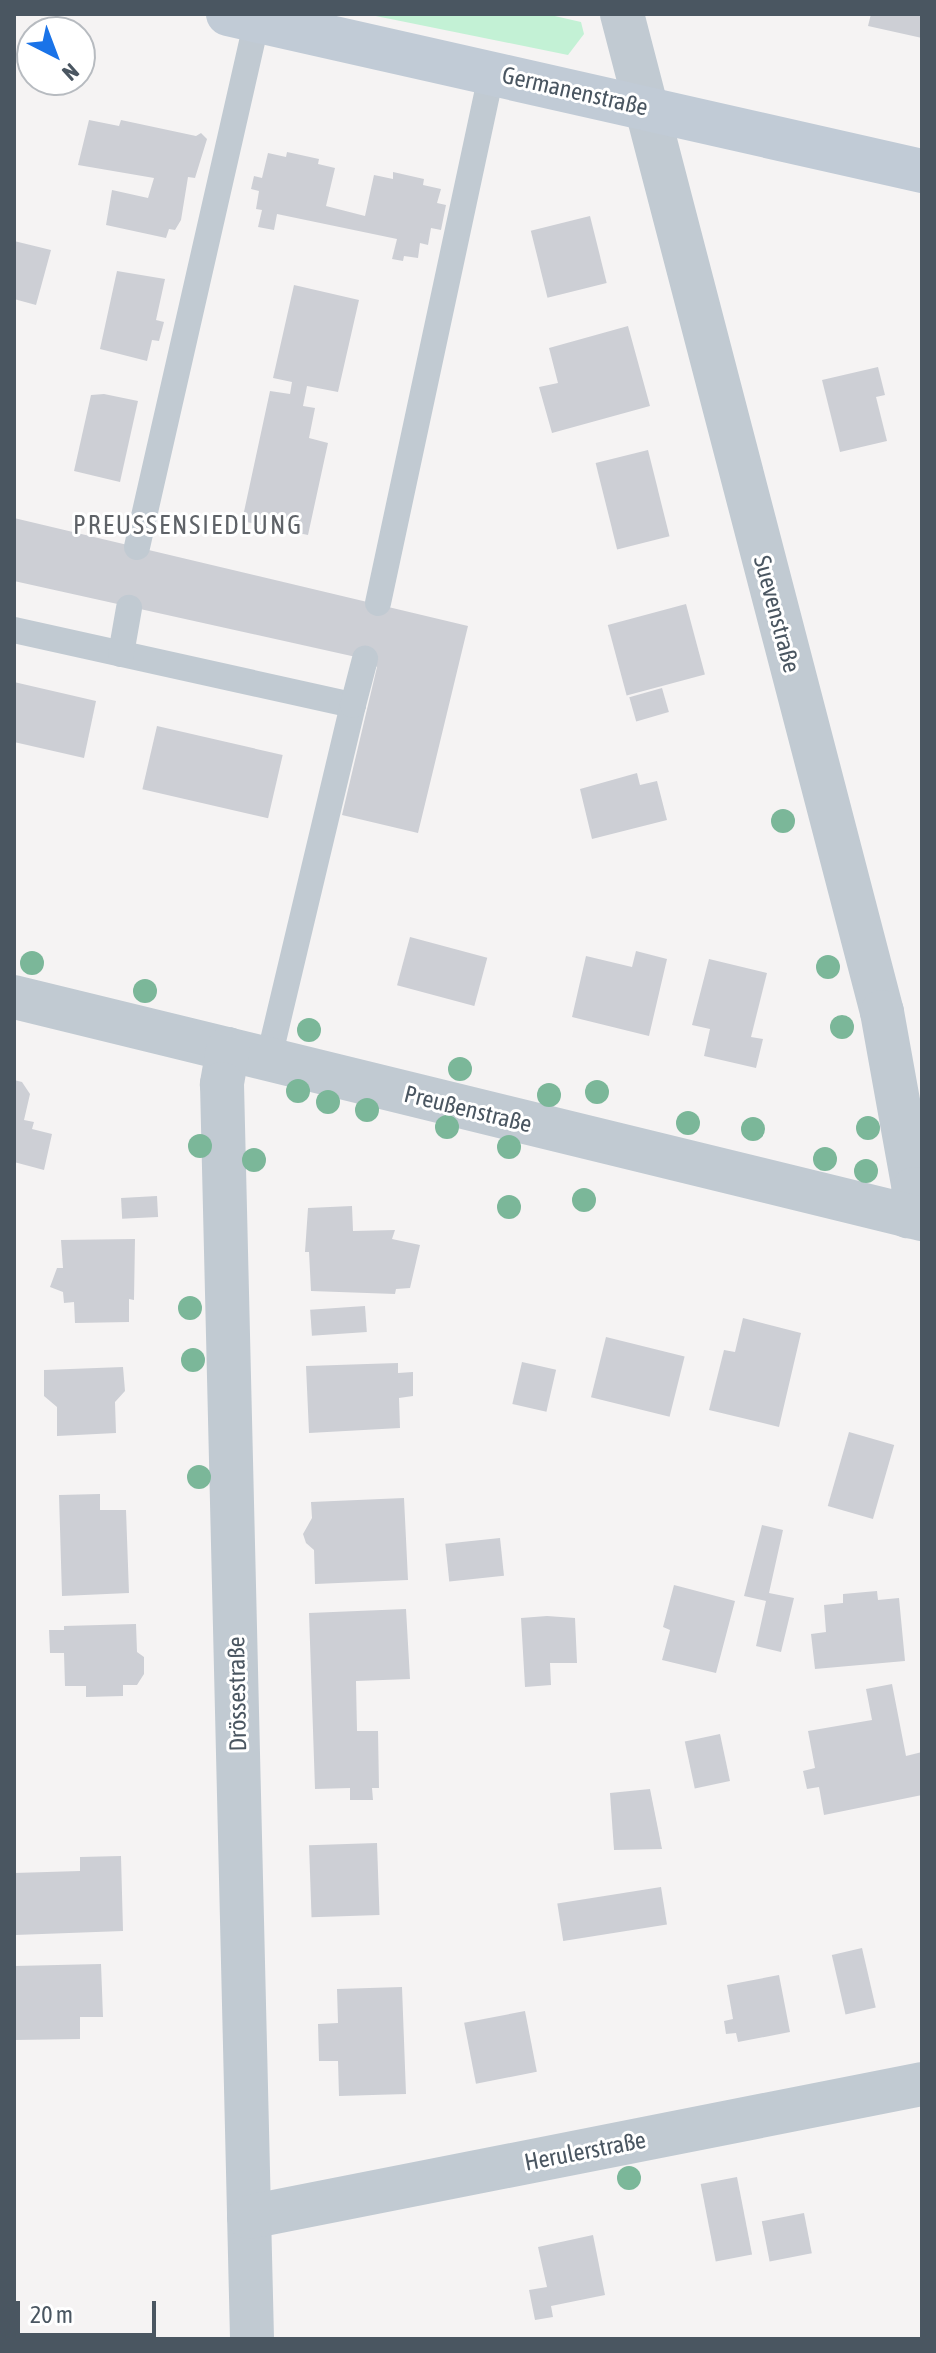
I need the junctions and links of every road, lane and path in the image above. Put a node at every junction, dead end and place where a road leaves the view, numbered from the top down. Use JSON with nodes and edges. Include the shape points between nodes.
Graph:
{"nodes":[{"id":1,"x":622,"y":14,"type":"edge"},
{"id":2,"x":243,"y":17,"type":"edge"},
{"id":3,"x":492,"y":71,"type":"junction"},
{"id":4,"x":645,"y":107,"type":"junction"},
{"id":5,"x":922,"y":171,"type":"edge"},
{"id":6,"x":137,"y":547,"type":"dead end"},
{"id":7,"x":378,"y":603,"type":"dead end"},
{"id":8,"x":129,"y":608,"type":"dead end"},
{"id":9,"x":14,"y":630,"type":"edge"},
{"id":10,"x":121,"y":654,"type":"junction"},
{"id":11,"x":365,"y":659,"type":"dead end"},
{"id":12,"x":353,"y":705,"type":"junction"},
{"id":13,"x":14,"y":997,"type":"edge"},
{"id":14,"x":249,"y":1053,"type":"junction"},
{"id":15,"x":915,"y":1218,"type":"edge"},
{"id":16,"x":922,"y":2084,"type":"edge"},
{"id":17,"x":249,"y":2217,"type":"junction"},
{"id":18,"x":252,"y":2339,"type":"edge"}],
"edges":[{"from":1,"to":4,"type":"street","name":"Suevenstraße"},
{"from":2,"to":3,"type":"street","name":"Germanenstraße"},
{"from":2,"to":6,"type":"lane"},
{"from":3,"to":4,"type":"street","name":"Germanenstraße"},
{"from":3,"to":7,"type":"lane"},
{"from":4,"to":5,"type":"street","name":"Germanenstraße"},
{"from":4,"to":15,"type":"street","name":"Suevenstraße","via":[[882,1012]]},
{"from":8,"to":10,"type":"lane"},
{"from":9,"to":10,"type":"lane"},
{"from":10,"to":12,"type":"lane"},
{"from":11,"to":12,"type":"lane"},
{"from":12,"to":14,"type":"lane"},
{"from":13,"to":14,"type":"street","name":"Preußenstraße"},
{"from":14,"to":15,"type":"street","name":"Preußenstraße"},
{"from":14,"to":17,"type":"street","name":"Drössestraße","via":[[222,1084]]},
{"from":16,"to":17,"type":"street","name":"Herulerstraße"},
{"from":17,"to":18,"type":"street","name":"Drössestraße"}]}
